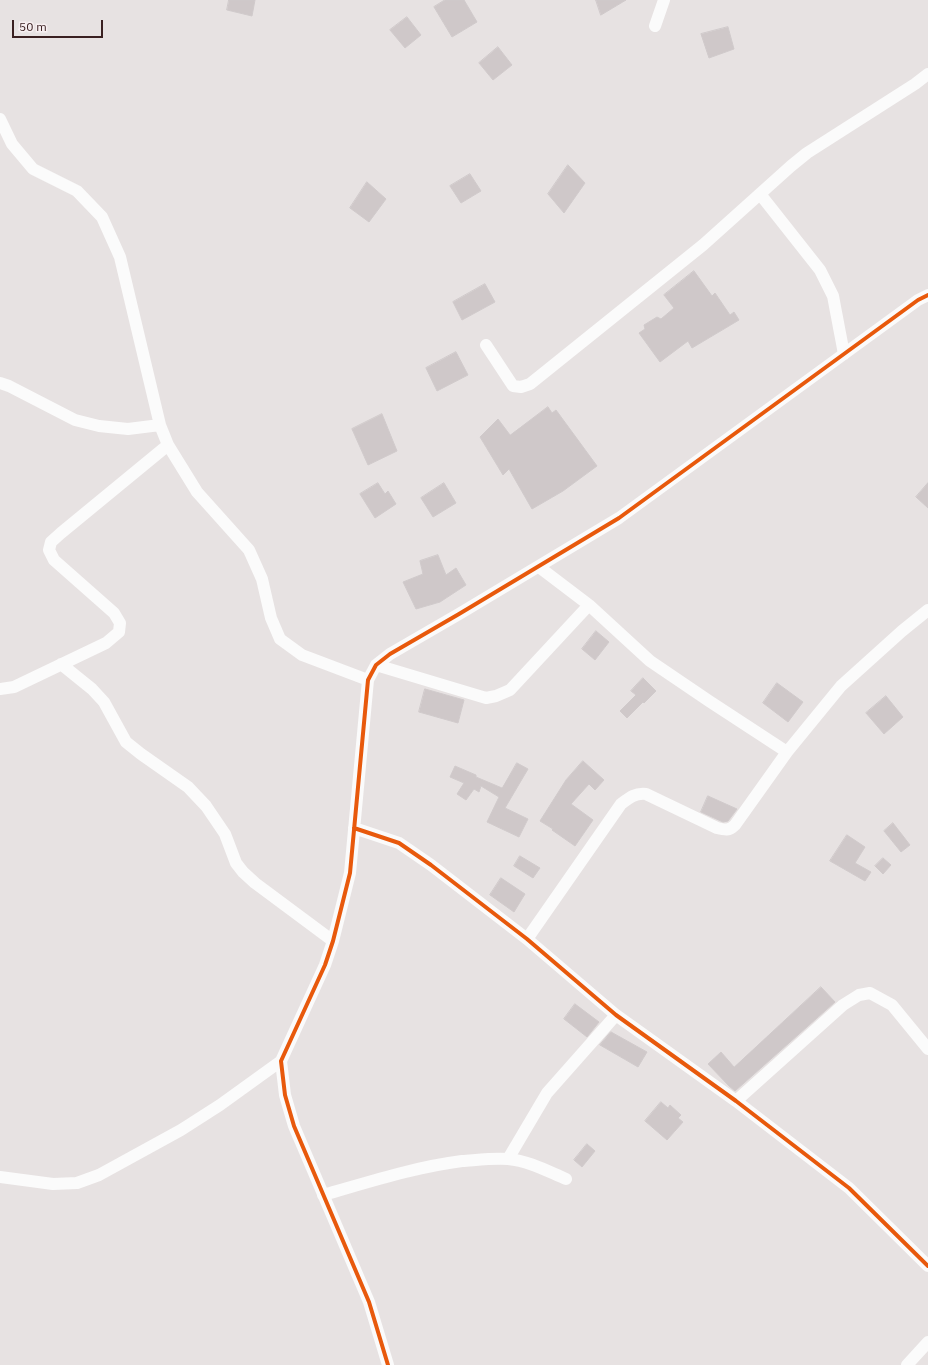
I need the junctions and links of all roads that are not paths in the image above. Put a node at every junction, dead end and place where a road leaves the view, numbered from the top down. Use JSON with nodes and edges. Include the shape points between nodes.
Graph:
{"nodes":[{"id":1,"x":664,"y":0,"type":"edge"},
{"id":2,"x":655,"y":26,"type":"dead end"},
{"id":3,"x":928,"y":74,"type":"edge"},
{"id":4,"x":0,"y":119,"type":"edge"},
{"id":5,"x":760,"y":194,"type":"junction"},
{"id":6,"x":928,"y":296,"type":"edge"},
{"id":7,"x":486,"y":345,"type":"dead end"},
{"id":8,"x":844,"y":354,"type":"junction"},
{"id":9,"x":0,"y":383,"type":"edge"},
{"id":10,"x":160,"y":425,"type":"junction"},
{"id":11,"x":168,"y":445,"type":"junction"},
{"id":12,"x":539,"y":566,"type":"junction"},
{"id":13,"x":589,"y":605,"type":"junction"},
{"id":14,"x":928,"y":610,"type":"edge"},
{"id":15,"x":62,"y":664,"type":"junction"},
{"id":16,"x":376,"y":665,"type":"junction"},
{"id":17,"x":368,"y":680,"type":"junction"},
{"id":18,"x":0,"y":689,"type":"edge"},
{"id":19,"x":787,"y":752,"type":"junction"},
{"id":20,"x":354,"y":828,"type":"junction"},
{"id":21,"x":527,"y":938,"type":"junction"},
{"id":22,"x":333,"y":941,"type":"junction"},
{"id":23,"x":616,"y":1015,"type":"junction"},
{"id":24,"x":928,"y":1049,"type":"edge"},
{"id":25,"x":281,"y":1061,"type":"junction"},
{"id":26,"x":736,"y":1101,"type":"junction"},
{"id":27,"x":508,"y":1159,"type":"junction"},
{"id":28,"x":0,"y":1177,"type":"edge"},
{"id":29,"x":566,"y":1179,"type":"dead end"},
{"id":30,"x":323,"y":1195,"type":"junction"},
{"id":31,"x":928,"y":1266,"type":"edge"},
{"id":32,"x":928,"y":1342,"type":"edge"},
{"id":33,"x":388,"y":1365,"type":"edge"},
{"id":34,"x":907,"y":1365,"type":"edge"}],
"edges":[{"from":1,"to":2,"type":"street"},
{"from":3,"to":5,"type":"street","via":[[807,153]]},
{"from":4,"to":10,"type":"street","via":[[12,144],[32,169],[77,191],[102,217],[120,257]]},
{"from":5,"to":7,"type":"street","via":[[703,245],[530,384],[513,386]]},
{"from":5,"to":8,"type":"street","via":[[820,270],[833,296]]},
{"from":6,"to":8,"type":"street","via":[[918,300]]},
{"from":8,"to":12,"type":"street","via":[[619,518]]},
{"from":9,"to":10,"type":"street","via":[[75,420],[128,429]]},
{"from":10,"to":11,"type":"street"},
{"from":11,"to":15,"type":"street","via":[[51,542],[49,550],[54,560],[114,614],[120,623],[119,632],[106,642]]},
{"from":11,"to":17,"type":"street","via":[[197,492],[249,550],[262,579],[271,618],[280,640],[302,655]]},
{"from":12,"to":13,"type":"street"},
{"from":12,"to":16,"type":"street","via":[[390,654]]},
{"from":13,"to":16,"type":"street","via":[[510,690],[496,696],[486,698]]},
{"from":13,"to":19,"type":"street","via":[[650,661]]},
{"from":14,"to":19,"type":"street","via":[[841,686]]},
{"from":15,"to":18,"type":"street","via":[[14,687]]},
{"from":15,"to":22,"type":"street","via":[[92,688],[104,702],[126,742],[188,787],[206,806],[224,834],[236,863],[243,872]]},
{"from":16,"to":17,"type":"street"},
{"from":17,"to":20,"type":"street"},
{"from":19,"to":21,"type":"street","via":[[730,830],[717,828],[646,794],[632,796],[621,804]]},
{"from":20,"to":21,"type":"street","via":[[399,843]]},
{"from":20,"to":22,"type":"street","via":[[350,873]]},
{"from":21,"to":23,"type":"street"},
{"from":22,"to":25,"type":"street","via":[[325,965]]},
{"from":23,"to":26,"type":"street"},
{"from":23,"to":27,"type":"street","via":[[547,1093]]},
{"from":24,"to":26,"type":"street","via":[[892,1005],[870,993],[859,995],[842,1005]]},
{"from":25,"to":28,"type":"street","via":[[181,1130],[99,1175],[77,1183],[53,1184]]},
{"from":25,"to":30,"type":"street","via":[[285,1095],[294,1126]]},
{"from":26,"to":31,"type":"street","via":[[849,1188]]},
{"from":27,"to":29,"type":"street","via":[[530,1164]]},
{"from":27,"to":30,"type":"street","via":[[479,1159],[445,1164]]},
{"from":30,"to":33,"type":"street","via":[[369,1302]]},
{"from":32,"to":34,"type":"street"}]}
